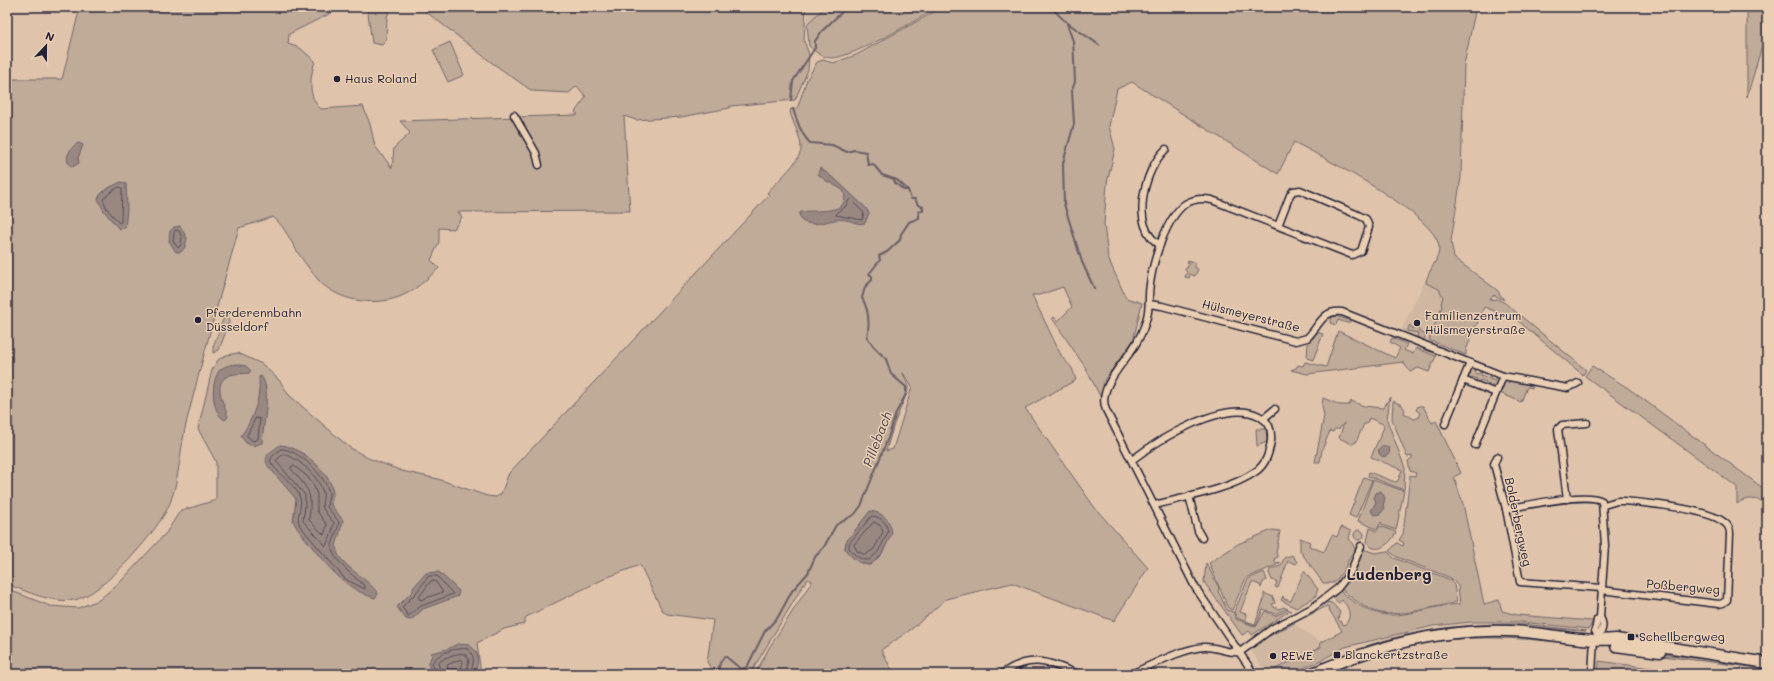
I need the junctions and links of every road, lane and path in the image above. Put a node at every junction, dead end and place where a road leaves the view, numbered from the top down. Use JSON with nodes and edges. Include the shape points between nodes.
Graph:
{"nodes":[{"id":1,"x":514,"y":115,"type":"dead end"},
{"id":2,"x":1166,"y":148,"type":"dead end"},
{"id":3,"x":539,"y":165,"type":"dead end"},
{"id":4,"x":1278,"y":226,"type":"junction"},
{"id":5,"x":1160,"y":245,"type":"junction"},
{"id":6,"x":1149,"y":304,"type":"junction"},
{"id":7,"x":1470,"y":363,"type":"junction"},
{"id":8,"x":1503,"y":376,"type":"junction"},
{"id":9,"x":1463,"y":380,"type":"junction"},
{"id":10,"x":1578,"y":383,"type":"dead end"},
{"id":11,"x":1496,"y":393,"type":"junction"},
{"id":12,"x":1274,"y":409,"type":"dead end"},
{"id":13,"x":1264,"y":419,"type":"junction"},
{"id":14,"x":1587,"y":423,"type":"dead end"},
{"id":15,"x":1445,"y":424,"type":"dead end"},
{"id":16,"x":1475,"y":445,"type":"dead end"},
{"id":17,"x":1497,"y":457,"type":"dead end"},
{"id":18,"x":1132,"y":460,"type":"junction"},
{"id":19,"x":1189,"y":496,"type":"junction"},
{"id":20,"x":1567,"y":499,"type":"junction"},
{"id":21,"x":1604,"y":505,"type":"junction"},
{"id":22,"x":1154,"y":506,"type":"junction"},
{"id":23,"x":1506,"y":509,"type":"junction"},
{"id":24,"x":1202,"y":538,"type":"dead end"},
{"id":25,"x":1361,"y":546,"type":"dead end"},
{"id":26,"x":1601,"y":589,"type":"junction"},
{"id":27,"x":1598,"y":639,"type":"junction"},
{"id":28,"x":1240,"y":652,"type":"junction"},
{"id":29,"x":1767,"y":663,"type":"edge"},
{"id":30,"x":1002,"y":674,"type":"edge"},
{"id":31,"x":1078,"y":674,"type":"edge"},
{"id":32,"x":1131,"y":674,"type":"edge"},
{"id":33,"x":1254,"y":674,"type":"edge"},
{"id":34,"x":1310,"y":674,"type":"edge"},
{"id":35,"x":1592,"y":674,"type":"edge"}],
"edges":[{"from":1,"to":3,"type":"street","via":[[536,153]]},
{"from":2,"to":5,"type":"street","via":[[1158,158],[1142,200],[1148,232]]},
{"from":4,"to":4,"type":"street","via":[[1352,255],[1360,251],[1369,227],[1366,219],[1300,190],[1290,194]]},
{"from":4,"to":5,"type":"street","via":[[1212,200],[1197,199],[1181,208]]},
{"from":5,"to":6,"type":"street","via":[[1152,272]]},
{"from":6,"to":7,"type":"street","name":"Hülsmeyerstraße","via":[[1296,341],[1307,338],[1327,313],[1342,312]]},
{"from":6,"to":18,"type":"street","via":[[1146,322],[1137,342],[1109,384],[1105,406]]},
{"from":7,"to":8,"type":"street","name":"Hülsmeyerstraße"},
{"from":7,"to":9,"type":"street"},
{"from":8,"to":10,"type":"street","name":"Hülsmeyerstraße","via":[[1568,388]]},
{"from":8,"to":11,"type":"street"},
{"from":9,"to":11,"type":"street"},
{"from":9,"to":15,"type":"street"},
{"from":11,"to":16,"type":"street"},
{"from":12,"to":13,"type":"street"},
{"from":13,"to":18,"type":"street","via":[[1256,414],[1240,412],[1196,421],[1171,433]]},
{"from":13,"to":19,"type":"street","via":[[1272,433],[1267,456],[1258,469],[1226,486]]},
{"from":14,"to":20,"type":"street","via":[[1562,425],[1558,429]]},
{"from":17,"to":23,"type":"street","name":"Bolderbergweg","via":[[1494,464]]},
{"from":18,"to":22,"type":"street"},
{"from":19,"to":22,"type":"street"},
{"from":19,"to":24,"type":"street","via":[[1198,532]]},
{"from":20,"to":21,"type":"street","via":[[1596,498]]},
{"from":20,"to":23,"type":"street"},
{"from":21,"to":26,"type":"street","via":[[1605,546]]},
{"from":21,"to":26,"type":"street","name":"Poßbergweg","via":[[1623,501],[1706,514],[1725,522],[1730,534],[1727,600],[1724,603]]},
{"from":22,"to":28,"type":"street","via":[[1195,587]]},
{"from":23,"to":26,"type":"street","name":"Bolderbergweg","via":[[1520,582]]},
{"from":25,"to":28,"type":"street","via":[[1351,571],[1338,588],[1312,608],[1273,628]]},
{"from":26,"to":27,"type":"street","via":[[1600,617],[1603,621],[1603,632]]},
{"from":27,"to":29,"type":"main road","via":[[1640,642]]},
{"from":27,"to":34,"type":"main road","via":[[1504,631],[1446,634],[1381,648]]},
{"from":27,"to":35,"type":"street"},
{"from":28,"to":32,"type":"street","via":[[1213,647],[1191,649]]},
{"from":28,"to":33,"type":"street"},
{"from":30,"to":31,"type":"street","via":[[1016,665],[1037,661],[1052,663]]}]}
